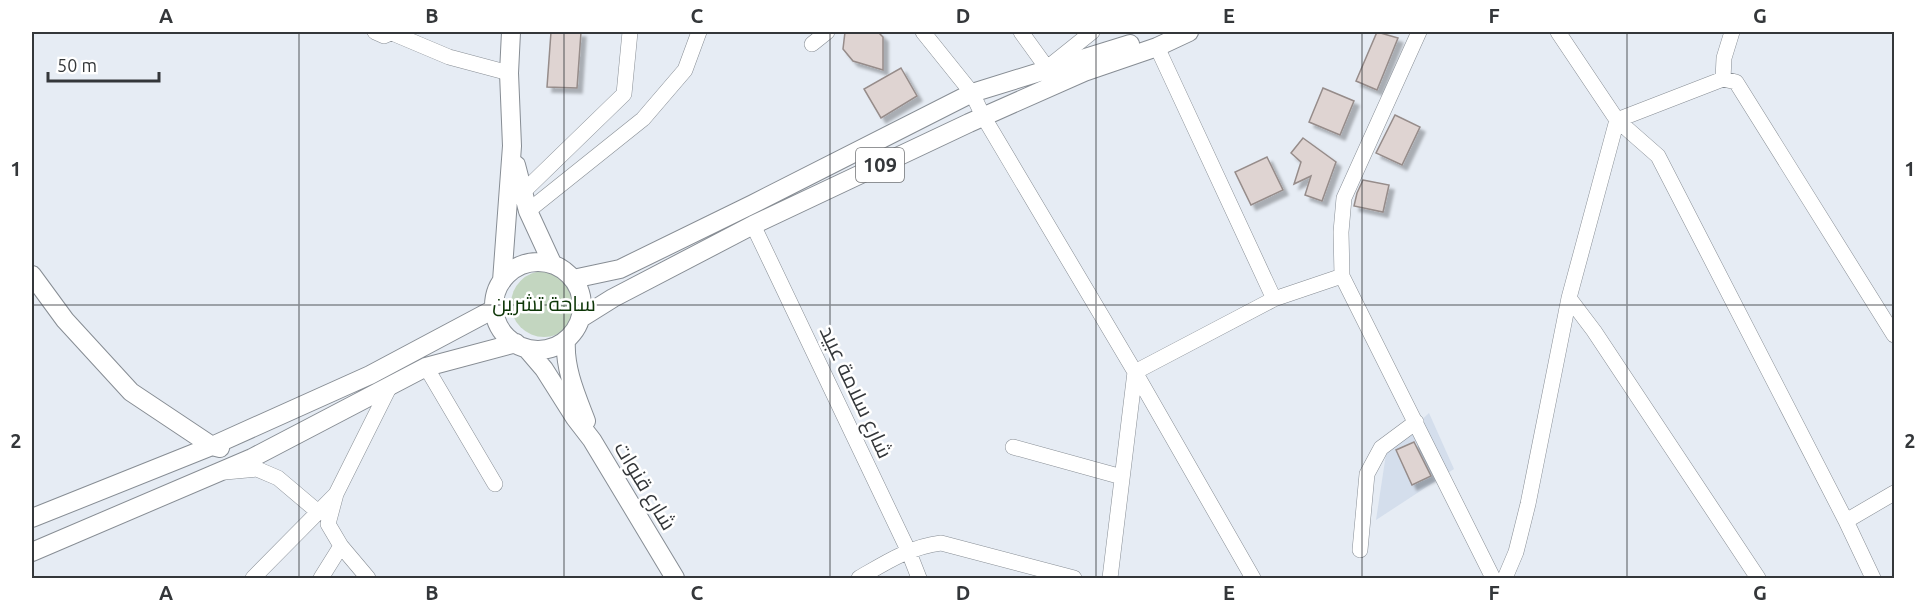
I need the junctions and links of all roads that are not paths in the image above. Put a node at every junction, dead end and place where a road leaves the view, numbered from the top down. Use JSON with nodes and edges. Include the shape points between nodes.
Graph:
{"nodes":[{"id":1,"x":380,"y":32,"type":"edge"},
{"id":2,"x":511,"y":32,"type":"edge"},
{"id":3,"x":630,"y":32,"type":"edge"},
{"id":4,"x":699,"y":32,"type":"edge"},
{"id":5,"x":827,"y":32,"type":"edge"},
{"id":6,"x":923,"y":32,"type":"edge"},
{"id":7,"x":1021,"y":32,"type":"edge"},
{"id":8,"x":1092,"y":32,"type":"edge"},
{"id":9,"x":1173,"y":32,"type":"edge"},
{"id":10,"x":1189,"y":32,"type":"edge"},
{"id":11,"x":1419,"y":32,"type":"edge"},
{"id":12,"x":1558,"y":32,"type":"edge"},
{"id":13,"x":1732,"y":32,"type":"edge"},
{"id":14,"x":812,"y":44,"type":"dead end"},
{"id":15,"x":1156,"y":47,"type":"junction"},
{"id":16,"x":1047,"y":68,"type":"junction"},
{"id":17,"x":509,"y":73,"type":"junction"},
{"id":18,"x":1723,"y":79,"type":"junction"},
{"id":19,"x":972,"y":93,"type":"junction"},
{"id":20,"x":983,"y":116,"type":"junction"},
{"id":21,"x":1617,"y":120,"type":"junction"},
{"id":22,"x":512,"y":146,"type":"junction"},
{"id":23,"x":522,"y":193,"type":"junction"},
{"id":24,"x":528,"y":211,"type":"junction"},
{"id":25,"x":753,"y":225,"type":"junction"},
{"id":26,"x":552,"y":263,"type":"junction"},
{"id":27,"x":32,"y":275,"type":"edge"},
{"id":28,"x":1342,"y":276,"type":"junction"},
{"id":29,"x":573,"y":279,"type":"junction"},
{"id":30,"x":502,"y":281,"type":"junction"},
{"id":31,"x":1569,"y":298,"type":"junction"},
{"id":32,"x":1274,"y":299,"type":"junction"},
{"id":33,"x":494,"y":309,"type":"junction"},
{"id":34,"x":581,"y":318,"type":"junction"},
{"id":35,"x":1894,"y":335,"type":"edge"},
{"id":36,"x":566,"y":340,"type":"junction"},
{"id":37,"x":425,"y":346,"type":"junction"},
{"id":38,"x":521,"y":346,"type":"junction"},
{"id":39,"x":426,"y":367,"type":"junction"},
{"id":40,"x":1136,"y":372,"type":"junction"},
{"id":41,"x":389,"y":388,"type":"junction"},
{"id":42,"x":1416,"y":422,"type":"junction"},
{"id":43,"x":592,"y":440,"type":"junction"},
{"id":44,"x":212,"y":446,"type":"junction"},
{"id":45,"x":1013,"y":447,"type":"dead end"},
{"id":46,"x":252,"y":458,"type":"junction"},
{"id":47,"x":216,"y":473,"type":"junction"},
{"id":48,"x":1122,"y":477,"type":"junction"},
{"id":49,"x":495,"y":484,"type":"dead end"},
{"id":50,"x":1894,"y":493,"type":"edge"},
{"id":51,"x":336,"y":494,"type":"junction"},
{"id":52,"x":317,"y":511,"type":"junction"},
{"id":53,"x":32,"y":518,"type":"edge"},
{"id":54,"x":1846,"y":521,"type":"junction"},
{"id":55,"x":341,"y":546,"type":"junction"},
{"id":56,"x":908,"y":550,"type":"junction"},
{"id":57,"x":1360,"y":550,"type":"dead end"},
{"id":58,"x":32,"y":552,"type":"edge"},
{"id":59,"x":252,"y":579,"type":"edge"},
{"id":60,"x":321,"y":579,"type":"edge"},
{"id":61,"x":368,"y":579,"type":"edge"},
{"id":62,"x":675,"y":579,"type":"edge"},
{"id":63,"x":859,"y":579,"type":"edge"},
{"id":64,"x":919,"y":579,"type":"edge"},
{"id":65,"x":1074,"y":579,"type":"edge"},
{"id":66,"x":1110,"y":579,"type":"edge"},
{"id":67,"x":1253,"y":579,"type":"edge"},
{"id":68,"x":1493,"y":579,"type":"edge"},
{"id":69,"x":1505,"y":579,"type":"edge"},
{"id":70,"x":1758,"y":579,"type":"edge"},
{"id":71,"x":1874,"y":579,"type":"edge"}],
"edges":[{"from":1,"to":17,"type":"street"},
{"from":2,"to":17,"type":"main road"},
{"from":3,"to":23,"type":"street","via":[[624,94]]},
{"from":4,"to":24,"type":"street","via":[[686,70],[643,119]]},
{"from":5,"to":14,"type":"street"},
{"from":6,"to":19,"type":"street"},
{"from":7,"to":16,"type":"street"},
{"from":8,"to":16,"type":"street"},
{"from":9,"to":16,"type":"main road"},
{"from":10,"to":15,"type":"main road","number":"109"},
{"from":11,"to":28,"type":"street","via":[[1344,198]]},
{"from":12,"to":21,"type":"street"},
{"from":13,"to":18,"type":"street"},
{"from":15,"to":20,"type":"main road","number":"109","via":[[1084,72]]},
{"from":15,"to":32,"type":"street"},
{"from":16,"to":19,"type":"main road"},
{"from":17,"to":22,"type":"main road"},
{"from":18,"to":21,"type":"street"},
{"from":18,"to":35,"type":"street","via":[[1736,82]]},
{"from":19,"to":20,"type":"street"},
{"from":19,"to":29,"type":"main road","via":[[620,269]]},
{"from":20,"to":25,"type":"main road","number":"109"},
{"from":20,"to":40,"type":"street"},
{"from":21,"to":31,"type":"street"},
{"from":21,"to":54,"type":"street","via":[[1658,156]]},
{"from":22,"to":23,"type":"main road"},
{"from":22,"to":30,"type":"main road"},
{"from":23,"to":24,"type":"main road"},
{"from":24,"to":26,"type":"main road"},
{"from":25,"to":34,"type":"main road","number":"109"},
{"from":25,"to":56,"type":"street","name":"شارع سلامة عبيد"},
{"from":26,"to":29,"type":"main road"},
{"from":26,"to":30,"type":"main road","via":[[530,262]]},
{"from":27,"to":44,"type":"main road","via":[[65,320],[131,392]]},
{"from":28,"to":32,"type":"street"},
{"from":28,"to":42,"type":"street"},
{"from":29,"to":34,"type":"main road","via":[[583,304]]},
{"from":30,"to":33,"type":"main road"},
{"from":31,"to":69,"type":"street","via":[[1528,504]]},
{"from":31,"to":70,"type":"street"},
{"from":32,"to":40,"type":"street"},
{"from":33,"to":37,"type":"main road"},
{"from":33,"to":38,"type":"main road","via":[[501,328]]},
{"from":34,"to":36,"type":"main road"},
{"from":36,"to":38,"type":"main road","via":[[547,349]]},
{"from":36,"to":43,"type":"main road","via":[[569,373]]},
{"from":37,"to":39,"type":"main road"},
{"from":37,"to":44,"type":"main road"},
{"from":38,"to":39,"type":"main road"},
{"from":38,"to":43,"type":"main road","name":"شارع قنوات","via":[[544,369]]},
{"from":39,"to":41,"type":"main road"},
{"from":39,"to":49,"type":"street"},
{"from":40,"to":48,"type":"street"},
{"from":40,"to":67,"type":"street"},
{"from":41,"to":46,"type":"main road"},
{"from":41,"to":51,"type":"street"},
{"from":42,"to":57,"type":"street","via":[[1381,448],[1368,474]]},
{"from":42,"to":68,"type":"street"},
{"from":43,"to":62,"type":"main road","name":"شارع قنوات"},
{"from":44,"to":46,"type":"main road"},
{"from":44,"to":53,"type":"main road"},
{"from":45,"to":48,"type":"street"},
{"from":46,"to":47,"type":"main road"},
{"from":47,"to":52,"type":"street","via":[[258,470],[278,478]]},
{"from":47,"to":58,"type":"main road"},
{"from":48,"to":66,"type":"street"},
{"from":50,"to":54,"type":"street"},
{"from":51,"to":52,"type":"street"},
{"from":51,"to":55,"type":"street","via":[[328,524]]},
{"from":52,"to":59,"type":"street"},
{"from":54,"to":71,"type":"street"},
{"from":55,"to":60,"type":"street"},
{"from":55,"to":61,"type":"street"},
{"from":56,"to":63,"type":"street"},
{"from":56,"to":64,"type":"street","name":"شارع سلامة عبيد"},
{"from":56,"to":65,"type":"street","via":[[941,543]]}]}
